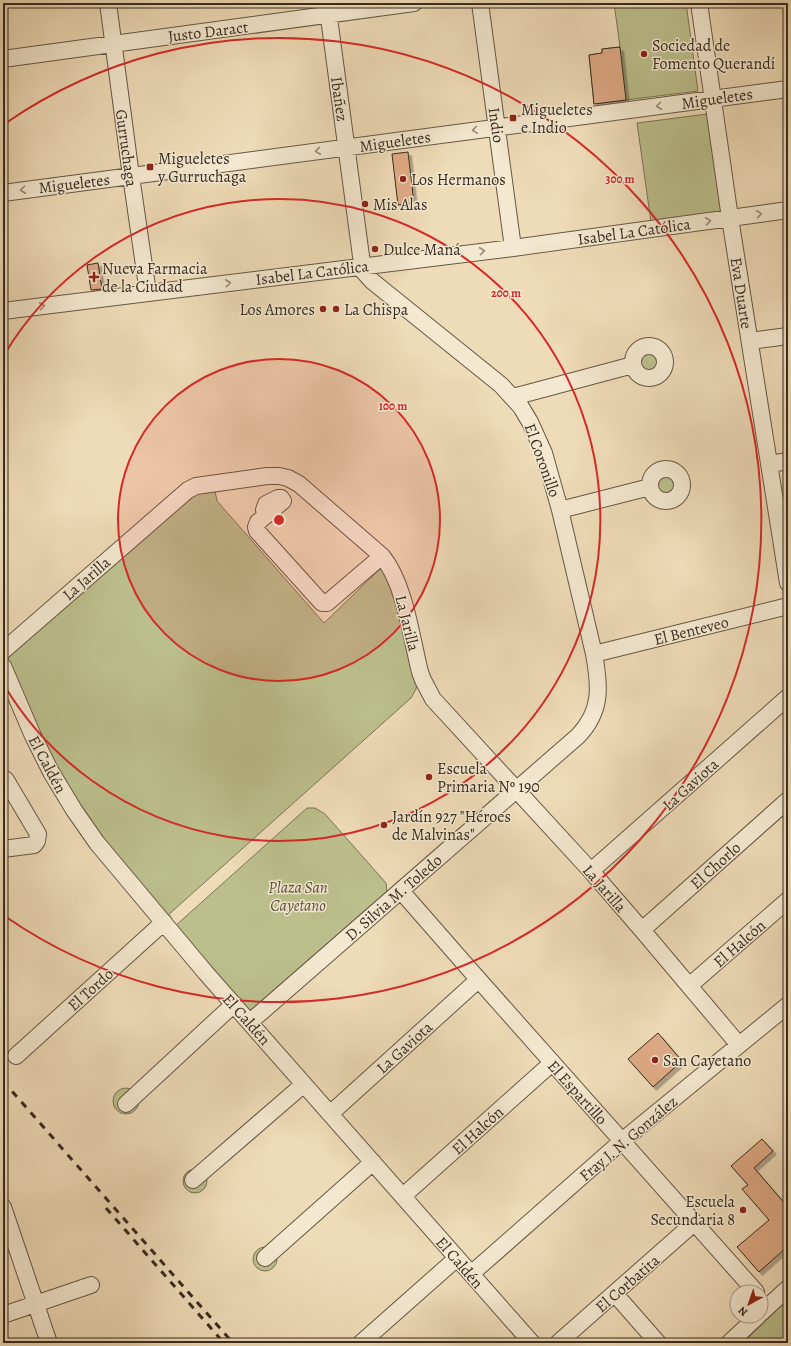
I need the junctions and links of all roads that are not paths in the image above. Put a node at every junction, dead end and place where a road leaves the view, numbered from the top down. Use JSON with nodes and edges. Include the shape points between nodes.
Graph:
{"nodes":[{"id":1,"x":108,"y":3,"type":"edge"},
{"id":2,"x":414,"y":3,"type":"edge"},
{"id":3,"x":480,"y":3,"type":"edge"},
{"id":4,"x":699,"y":3,"type":"edge"},
{"id":5,"x":327,"y":9,"type":"edge"},
{"id":6,"x":113,"y":43,"type":"junction"},
{"id":7,"x":3,"y":59,"type":"edge"},
{"id":8,"x":788,"y":89,"type":"edge"},
{"id":9,"x":712,"y":99,"type":"junction"},
{"id":10,"x":497,"y":127,"type":"junction"},
{"id":11,"x":346,"y":147,"type":"junction"},
{"id":12,"x":131,"y":176,"type":"junction"},
{"id":13,"x":3,"y":193,"type":"edge"},
{"id":14,"x":788,"y":210,"type":"edge"},
{"id":15,"x":730,"y":218,"type":"junction"},
{"id":16,"x":513,"y":248,"type":"junction"},
{"id":17,"x":391,"y":262,"type":"junction"},
{"id":18,"x":361,"y":266,"type":"junction"},
{"id":19,"x":384,"y":292,"type":"junction"},
{"id":20,"x":148,"y":293,"type":"junction"},
{"id":21,"x":3,"y":312,"type":"edge"},
{"id":22,"x":788,"y":336,"type":"edge"},
{"id":23,"x":750,"y":342,"type":"junction"},
{"id":24,"x":633,"y":365,"type":"dead end"},
{"id":25,"x":513,"y":397,"type":"junction"},
{"id":26,"x":788,"y":461,"type":"edge"},
{"id":27,"x":770,"y":464,"type":"junction"},
{"id":28,"x":650,"y":487,"type":"dead end"},
{"id":29,"x":560,"y":510,"type":"junction"},
{"id":30,"x":267,"y":515,"type":"dead end"},
{"id":31,"x":382,"y":556,"type":"junction"},
{"id":32,"x":788,"y":583,"type":"edge"},
{"id":33,"x":788,"y":606,"type":"edge"},
{"id":34,"x":3,"y":651,"type":"edge"},
{"id":35,"x":594,"y":654,"type":"junction"},
{"id":36,"x":3,"y":666,"type":"edge"},
{"id":37,"x":9,"y":696,"type":"edge"},
{"id":38,"x":788,"y":697,"type":"edge"},
{"id":39,"x":3,"y":778,"type":"edge"},
{"id":40,"x":517,"y":789,"type":"junction"},
{"id":41,"x":788,"y":800,"type":"edge"},
{"id":42,"x":3,"y":849,"type":"edge"},
{"id":43,"x":591,"y":872,"type":"junction"},
{"id":44,"x":401,"y":891,"type":"junction"},
{"id":45,"x":788,"y":900,"type":"edge"},
{"id":46,"x":164,"y":922,"type":"junction"},
{"id":47,"x":642,"y":930,"type":"junction"},
{"id":48,"x":478,"y":980,"type":"junction"},
{"id":49,"x":689,"y":986,"type":"junction"},
{"id":50,"x":234,"y":1004,"type":"junction"},
{"id":51,"x":788,"y":1005,"type":"edge"},
{"id":52,"x":250,"y":1022,"type":"junction"},
{"id":53,"x":739,"y":1045,"type":"junction"},
{"id":54,"x":16,"y":1056,"type":"dead end"},
{"id":55,"x":552,"y":1063,"type":"junction"},
{"id":56,"x":304,"y":1084,"type":"junction"},
{"id":57,"x":126,"y":1104,"type":"dead end"},
{"id":58,"x":330,"y":1114,"type":"junction"},
{"id":59,"x":622,"y":1141,"type":"junction"},
{"id":60,"x":373,"y":1162,"type":"junction"},
{"id":61,"x":193,"y":1180,"type":"dead end"},
{"id":62,"x":403,"y":1196,"type":"junction"},
{"id":63,"x":3,"y":1207,"type":"edge"},
{"id":64,"x":694,"y":1224,"type":"junction"},
{"id":65,"x":265,"y":1258,"type":"dead end"},
{"id":66,"x":456,"y":1258,"type":"junction"},
{"id":67,"x":471,"y":1274,"type":"junction"},
{"id":68,"x":749,"y":1284,"type":"edge"},
{"id":69,"x":91,"y":1285,"type":"dead end"},
{"id":70,"x":788,"y":1288,"type":"edge"},
{"id":71,"x":615,"y":1294,"type":"junction"},
{"id":72,"x":769,"y":1303,"type":"edge"},
{"id":73,"x":35,"y":1304,"type":"junction"},
{"id":74,"x":3,"y":1315,"type":"edge"},
{"id":75,"x":747,"y":1324,"type":"edge"},
{"id":76,"x":49,"y":1343,"type":"edge"},
{"id":77,"x":360,"y":1343,"type":"edge"},
{"id":78,"x":532,"y":1343,"type":"edge"},
{"id":79,"x":558,"y":1343,"type":"edge"},
{"id":80,"x":658,"y":1343,"type":"edge"},
{"id":81,"x":729,"y":1343,"type":"edge"}],
"edges":[{"from":1,"to":6,"type":"street","name":"Gurruchaga"},
{"from":2,"to":5,"type":"street","name":"Justo Daract"},
{"from":3,"to":10,"type":"street","name":"Indio"},
{"from":4,"to":9,"type":"street","name":"Eva Duarte"},
{"from":5,"to":6,"type":"street","name":"Justo Daract"},
{"from":5,"to":11,"type":"street","name":"Ibañez"},
{"from":6,"to":7,"type":"street","name":"Justo Daract"},
{"from":6,"to":12,"type":"street","name":"Gurruchaga"},
{"from":8,"to":9,"type":"street","name":"Migueletes"},
{"from":9,"to":10,"type":"street","name":"Migueletes","one_way":true},
{"from":9,"to":15,"type":"street","name":"Eva Duarte"},
{"from":10,"to":11,"type":"street","name":"Migueletes","one_way":true},
{"from":10,"to":16,"type":"street","name":"Indio"},
{"from":11,"to":12,"type":"street","name":"Migueletes","one_way":true},
{"from":11,"to":18,"type":"street","name":"Ibañez"},
{"from":12,"to":13,"type":"street","name":"Migueletes","one_way":true},
{"from":12,"to":20,"type":"street","name":"Gurruchaga"},
{"from":15,"to":14,"type":"street","name":"Isabel La Católica","one_way":true},
{"from":16,"to":15,"type":"street","name":"Isabel La Católica","one_way":true},
{"from":15,"to":23,"type":"street","name":"Eva Duarte"},
{"from":17,"to":16,"type":"street","name":"Isabel La Católica","one_way":true},
{"from":17,"to":18,"type":"street","name":"Isabel La Católica"},
{"from":17,"to":19,"type":"street","via":[[384,271]]},
{"from":18,"to":19,"type":"street","name":"El Coronillo","via":[[366,276]]},
{"from":20,"to":18,"type":"street","name":"Isabel La Católica","one_way":true},
{"from":19,"to":25,"type":"street","name":"El Coronillo","via":[[501,384]]},
{"from":21,"to":20,"type":"street","name":"Isabel La Católica","one_way":true},
{"from":22,"to":23,"type":"street"},
{"from":23,"to":27,"type":"street","name":"Eva Duarte"},
{"from":24,"to":25,"type":"street"},
{"from":25,"to":29,"type":"street","name":"El Coronillo","via":[[539,440]]},
{"from":26,"to":27,"type":"street"},
{"from":27,"to":32,"type":"street","name":"Eva Duarte"},
{"from":28,"to":29,"type":"street"},
{"from":29,"to":35,"type":"street","name":"El Coronillo"},
{"from":30,"to":31,"type":"street","via":[[258,522],[257,531],[322,603],[327,604]]},
{"from":31,"to":34,"type":"street","name":"La Jarilla","via":[[299,484],[288,478],[267,476],[196,486],[182,494]]},
{"from":31,"to":40,"type":"street","name":"La Jarilla","via":[[396,577],[420,672],[428,691],[441,709]]},
{"from":33,"to":35,"type":"street","name":"El Benteveo"},
{"from":35,"to":40,"type":"street","name":"D. Silvia M. Toledo","via":[[599,689],[592,718],[578,736]]},
{"from":36,"to":37,"type":"street","name":"El Caldén"},
{"from":37,"to":46,"type":"street","name":"El Caldén","via":[[74,810],[97,843]]},
{"from":38,"to":43,"type":"street","name":"La Gaviota"},
{"from":39,"to":42,"type":"street","via":[[38,834],[34,845]]},
{"from":40,"to":43,"type":"street","name":"La Jarilla"},
{"from":40,"to":44,"type":"street","name":"D. Silvia M. Toledo"},
{"from":41,"to":47,"type":"street","name":"El Chorlo"},
{"from":43,"to":47,"type":"street","name":"La Jarilla"},
{"from":44,"to":48,"type":"street","name":"El Espartillo"},
{"from":44,"to":52,"type":"street","name":"D. Silvia M. Toledo"},
{"from":45,"to":49,"type":"street","name":"El Halcón"},
{"from":46,"to":50,"type":"street","name":"El Caldén"},
{"from":46,"to":54,"type":"street","name":"El Tordo"},
{"from":47,"to":49,"type":"street","name":"La Jarilla"},
{"from":48,"to":55,"type":"street","name":"El Espartillo"},
{"from":48,"to":58,"type":"street","name":"La Gaviota"},
{"from":49,"to":53,"type":"street","name":"La Jarilla"},
{"from":50,"to":52,"type":"street","name":"El Caldén"},
{"from":50,"to":57,"type":"street"},
{"from":51,"to":53,"type":"street","name":"Fray J. N. González"},
{"from":52,"to":56,"type":"street","name":"El Caldén"},
{"from":53,"to":59,"type":"street","name":"Fray J. N. González"},
{"from":55,"to":59,"type":"street","name":"El Espartillo"},
{"from":55,"to":62,"type":"street","name":"El Halcón"},
{"from":56,"to":58,"type":"street","name":"El Caldén"},
{"from":56,"to":61,"type":"street"},
{"from":58,"to":60,"type":"street","name":"El Caldén"},
{"from":59,"to":64,"type":"street","name":"El Espartillo"},
{"from":59,"to":67,"type":"street","name":"Fray J. N. González"},
{"from":60,"to":62,"type":"street","name":"El Caldén"},
{"from":60,"to":65,"type":"street"},
{"from":62,"to":66,"type":"street","name":"El Caldén"},
{"from":63,"to":73,"type":"street"},
{"from":64,"to":68,"type":"street","name":"El Espartillo"},
{"from":64,"to":71,"type":"street","name":"El Corbatita"},
{"from":66,"to":67,"type":"street","name":"El Caldén"},
{"from":66,"to":77,"type":"street"},
{"from":67,"to":78,"type":"street","name":"El Caldén"},
{"from":69,"to":73,"type":"street"},
{"from":70,"to":72,"type":"street"},
{"from":71,"to":79,"type":"street","name":"El Corbatita"},
{"from":71,"to":80,"type":"street"},
{"from":73,"to":74,"type":"street"},
{"from":73,"to":76,"type":"street"},
{"from":75,"to":81,"type":"street"}]}
